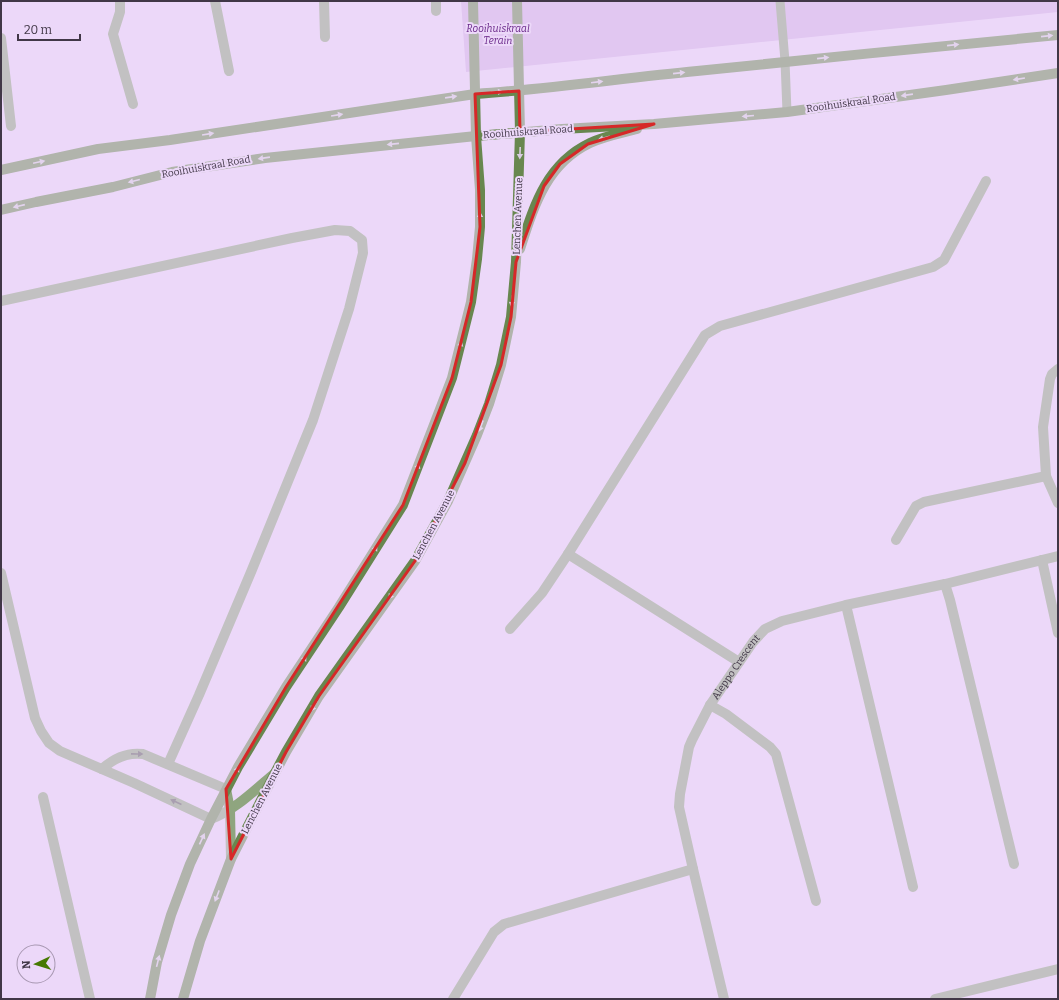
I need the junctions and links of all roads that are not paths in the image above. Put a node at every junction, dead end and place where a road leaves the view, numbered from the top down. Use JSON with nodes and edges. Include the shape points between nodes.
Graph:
{"nodes":[{"id":1,"x":120,"y":1,"type":"edge"},
{"id":2,"x":215,"y":1,"type":"edge"},
{"id":3,"x":324,"y":1,"type":"edge"},
{"id":4,"x":436,"y":1,"type":"edge"},
{"id":5,"x":473,"y":1,"type":"edge"},
{"id":6,"x":517,"y":1,"type":"edge"},
{"id":7,"x":780,"y":1,"type":"edge"},
{"id":8,"x":436,"y":12,"type":"dead end"},
{"id":9,"x":1058,"y":35,"type":"edge"},
{"id":10,"x":325,"y":37,"type":"dead end"},
{"id":11,"x":1,"y":38,"type":"edge"},
{"id":12,"x":785,"y":62,"type":"junction"},
{"id":13,"x":229,"y":71,"type":"dead end"},
{"id":14,"x":1058,"y":73,"type":"edge"},
{"id":15,"x":519,"y":91,"type":"junction"},
{"id":16,"x":475,"y":94,"type":"junction"},
{"id":17,"x":133,"y":104,"type":"dead end"},
{"id":18,"x":787,"y":112,"type":"junction"},
{"id":19,"x":654,"y":124,"type":"junction"},
{"id":20,"x":11,"y":126,"type":"dead end"},
{"id":21,"x":520,"y":132,"type":"junction"},
{"id":22,"x":476,"y":136,"type":"junction"},
{"id":23,"x":1,"y":170,"type":"edge"},
{"id":24,"x":986,"y":181,"type":"dead end"},
{"id":25,"x":1,"y":210,"type":"edge"},
{"id":26,"x":516,"y":262,"type":"junction"},
{"id":27,"x":1,"y":301,"type":"edge"},
{"id":28,"x":1058,"y":369,"type":"edge"},
{"id":29,"x":1046,"y":476,"type":"junction"},
{"id":30,"x":1058,"y":503,"type":"edge"},
{"id":31,"x":896,"y":540,"type":"dead end"},
{"id":32,"x":568,"y":554,"type":"junction"},
{"id":33,"x":1058,"y":556,"type":"edge"},
{"id":34,"x":1042,"y":560,"type":"junction"},
{"id":35,"x":1,"y":574,"type":"edge"},
{"id":36,"x":945,"y":584,"type":"junction"},
{"id":37,"x":846,"y":605,"type":"junction"},
{"id":38,"x":510,"y":629,"type":"dead end"},
{"id":39,"x":1058,"y":633,"type":"edge"},
{"id":40,"x":739,"y":662,"type":"junction"},
{"id":41,"x":710,"y":705,"type":"junction"},
{"id":42,"x":168,"y":764,"type":"junction"},
{"id":43,"x":102,"y":769,"type":"junction"},
{"id":44,"x":275,"y":773,"type":"junction"},
{"id":45,"x":226,"y":789,"type":"junction"},
{"id":46,"x":43,"y":797,"type":"dead end"},
{"id":47,"x":230,"y":810,"type":"junction"},
{"id":48,"x":211,"y":819,"type":"junction"},
{"id":49,"x":231,"y":859,"type":"junction"},
{"id":50,"x":1014,"y":864,"type":"dead end"},
{"id":51,"x":692,"y":869,"type":"junction"},
{"id":52,"x":913,"y":886,"type":"dead end"},
{"id":53,"x":816,"y":902,"type":"dead end"},
{"id":54,"x":1058,"y":969,"type":"edge"},
{"id":55,"x":90,"y":999,"type":"edge"},
{"id":56,"x":150,"y":999,"type":"edge"},
{"id":57,"x":183,"y":999,"type":"edge"},
{"id":58,"x":453,"y":999,"type":"edge"},
{"id":59,"x":724,"y":999,"type":"edge"},
{"id":60,"x":935,"y":999,"type":"edge"}],
"edges":[{"from":1,"to":17,"type":"street","via":[[120,12],[113,34]]},
{"from":2,"to":13,"type":"street"},
{"from":3,"to":10,"type":"street"},
{"from":4,"to":8,"type":"street"},
{"from":5,"to":16,"type":"main road"},
{"from":6,"to":15,"type":"main road","name":"Lenchen Avenue"},
{"from":7,"to":12,"type":"lane"},
{"from":12,"to":9,"type":"main road","one_way":true},
{"from":11,"to":20,"type":"street"},
{"from":15,"to":12,"type":"main road","one_way":true},
{"from":12,"to":18,"type":"lane"},
{"from":14,"to":18,"type":"main road","name":"Rooihuiskraal Road","one_way":true},
{"from":16,"to":15,"type":"main road","one_way":true},
{"from":15,"to":21,"type":"main road","name":"Lenchen Avenue"},
{"from":16,"to":22,"type":"main road"},
{"from":23,"to":16,"type":"main road","one_way":true,"via":[[98,149]]},
{"from":18,"to":19,"type":"main road","name":"Rooihuiskraal Road","one_way":true},
{"from":19,"to":21,"type":"main road","name":"Rooihuiskraal Road"},
{"from":19,"to":26,"type":"main road","one_way":true,"via":[[592,142],[560,164],[538,198]]},
{"from":21,"to":22,"type":"main road","name":"Rooihuiskraal Road"},
{"from":21,"to":26,"type":"main road","name":"Lenchen Avenue","one_way":true},
{"from":22,"to":25,"type":"main road","name":"Rooihuiskraal Road","one_way":true,"via":[[265,158],[172,172]]},
{"from":45,"to":22,"type":"main road","one_way":true,"via":[[286,687],[403,505],[452,378],[471,302],[477,259],[480,190]]},
{"from":24,"to":32,"type":"street","via":[[944,260],[933,267],[720,326],[705,335]]},
{"from":26,"to":44,"type":"main road","name":"Lenchen Avenue","one_way":true,"via":[[511,316],[501,366],[487,410],[448,501],[415,561],[320,696]]},
{"from":27,"to":42,"type":"street","via":[[335,230],[350,231],[362,240],[362,253],[348,309],[313,420]]},
{"from":28,"to":29,"type":"street","via":[[1050,379],[1043,419]]},
{"from":29,"to":30,"type":"street"},
{"from":29,"to":31,"type":"street","via":[[924,502],[916,506]]},
{"from":32,"to":38,"type":"street","via":[[542,594]]},
{"from":32,"to":40,"type":"street"},
{"from":33,"to":34,"type":"street","name":"Aleppo Crescent"},
{"from":34,"to":36,"type":"street","name":"Aleppo Crescent"},
{"from":34,"to":39,"type":"street"},
{"from":35,"to":43,"type":"street","via":[[35,718],[41,731],[60,751]]},
{"from":36,"to":37,"type":"street","name":"Aleppo Crescent"},
{"from":36,"to":50,"type":"street"},
{"from":37,"to":40,"type":"street","name":"Aleppo Crescent","via":[[782,621],[765,629]]},
{"from":37,"to":52,"type":"street"},
{"from":40,"to":41,"type":"street","name":"Aleppo Crescent"},
{"from":41,"to":51,"type":"street","name":"Aleppo Crescent","via":[[689,747],[680,794],[679,807]]},
{"from":41,"to":53,"type":"street","via":[[726,714],[776,754]]},
{"from":43,"to":42,"type":"street","one_way":true,"via":[[119,757],[136,753]]},
{"from":42,"to":45,"type":"street"},
{"from":48,"to":43,"type":"street","one_way":true},
{"from":44,"to":47,"type":"street"},
{"from":44,"to":49,"type":"main road","name":"Lenchen Avenue"},
{"from":45,"to":47,"type":"street"},
{"from":45,"to":48,"type":"main road"},
{"from":46,"to":55,"type":"street"},
{"from":47,"to":48,"type":"street"},
{"from":47,"to":49,"type":"street"},
{"from":56,"to":48,"type":"main road","one_way":true,"via":[[171,915],[190,864]]},
{"from":49,"to":57,"type":"main road","name":"Lenchen Avenue","one_way":true,"via":[[200,941]]},
{"from":51,"to":58,"type":"street","via":[[504,924],[494,932]]},
{"from":51,"to":59,"type":"street","name":"Aleppo Crescent"},
{"from":54,"to":60,"type":"street"}]}
